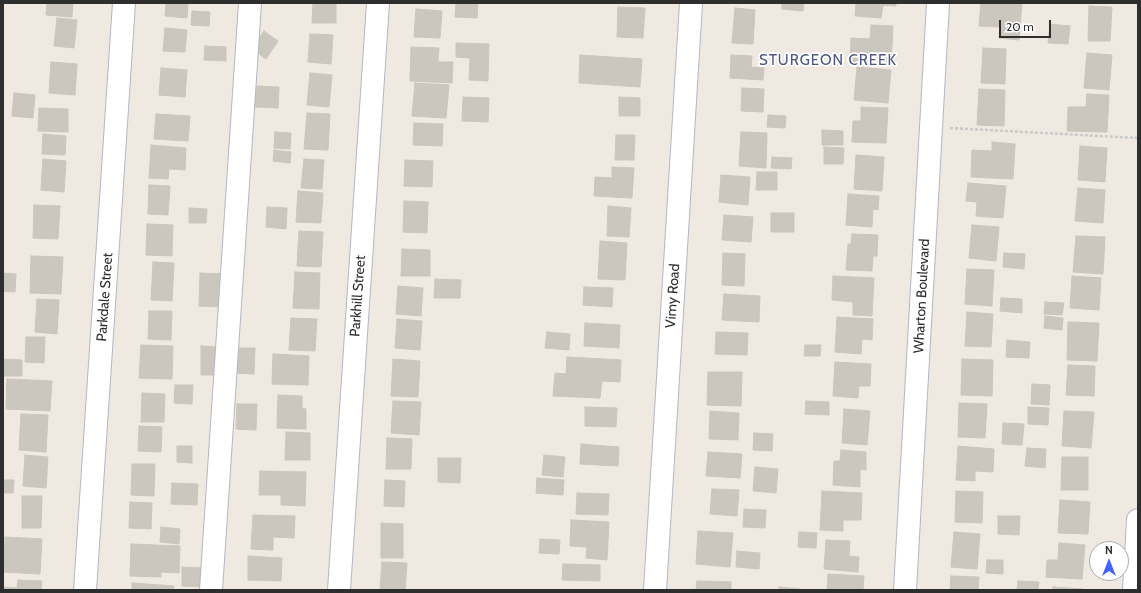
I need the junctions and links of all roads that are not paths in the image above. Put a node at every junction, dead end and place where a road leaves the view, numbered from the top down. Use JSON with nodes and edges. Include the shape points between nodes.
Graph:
{"nodes":[{"id":1,"x":124,"y":3,"type":"edge"},
{"id":2,"x":250,"y":3,"type":"edge"},
{"id":3,"x":378,"y":3,"type":"edge"},
{"id":4,"x":691,"y":3,"type":"edge"},
{"id":5,"x":938,"y":3,"type":"edge"},
{"id":6,"x":1138,"y":520,"type":"edge"},
{"id":7,"x":85,"y":590,"type":"edge"},
{"id":8,"x":211,"y":590,"type":"edge"},
{"id":9,"x":339,"y":590,"type":"edge"},
{"id":10,"x":655,"y":590,"type":"edge"},
{"id":11,"x":905,"y":590,"type":"edge"},
{"id":12,"x":1134,"y":590,"type":"edge"}],
"edges":[{"from":1,"to":7,"type":"street","name":"Parkdale Street"},
{"from":2,"to":8,"type":"street"},
{"from":3,"to":9,"type":"street","name":"Parkhill Street"},
{"from":4,"to":10,"type":"street","name":"Vimy Road"},
{"from":5,"to":11,"type":"street","name":"Wharton Boulevard"},
{"from":6,"to":12,"type":"street"}]}
